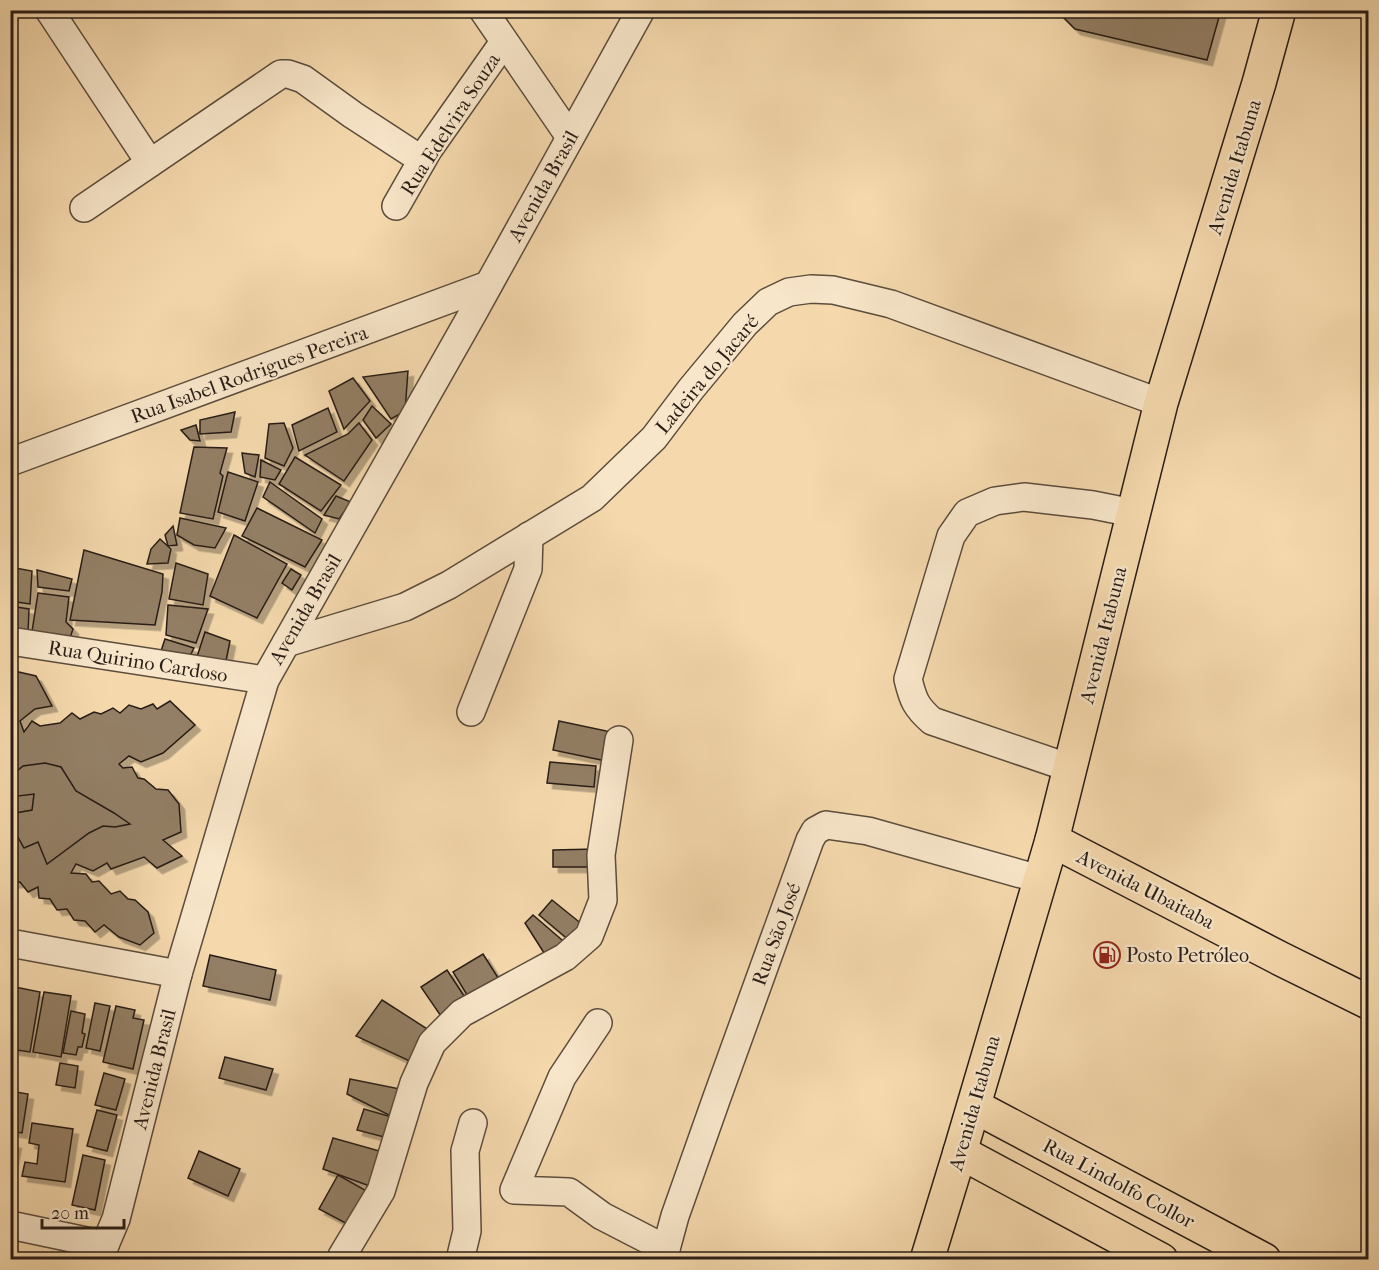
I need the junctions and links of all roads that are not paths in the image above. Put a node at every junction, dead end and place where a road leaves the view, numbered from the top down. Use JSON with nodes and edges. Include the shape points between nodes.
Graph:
{"nodes":[{"id":1,"x":49,"y":10,"type":"edge"},
{"id":2,"x":483,"y":10,"type":"edge"},
{"id":3,"x":641,"y":10,"type":"edge"},
{"id":4,"x":1279,"y":10,"type":"edge"},
{"id":5,"x":504,"y":42,"type":"junction"},
{"id":6,"x":570,"y":137,"type":"junction"},
{"id":7,"x":422,"y":160,"type":"junction"},
{"id":8,"x":150,"y":163,"type":"junction"},
{"id":9,"x":396,"y":207,"type":"dead end"},
{"id":10,"x":84,"y":208,"type":"dead end"},
{"id":11,"x":488,"y":285,"type":"junction"},
{"id":12,"x":1161,"y":403,"type":"junction"},
{"id":13,"x":10,"y":462,"type":"edge"},
{"id":14,"x":1133,"y":513,"type":"junction"},
{"id":15,"x":529,"y":536,"type":"junction"},
{"id":16,"x":10,"y":641,"type":"edge"},
{"id":17,"x":286,"y":643,"type":"junction"},
{"id":18,"x":264,"y":680,"type":"junction"},
{"id":19,"x":471,"y":712,"type":"dead end"},
{"id":20,"x":619,"y":740,"type":"dead end"},
{"id":21,"x":1070,"y":768,"type":"junction"},
{"id":22,"x":1052,"y":840,"type":"junction"},
{"id":23,"x":1040,"y":879,"type":"junction"},
{"id":24,"x":10,"y":943,"type":"edge"},
{"id":25,"x":178,"y":974,"type":"junction"},
{"id":26,"x":1368,"y":1002,"type":"edge"},
{"id":27,"x":598,"y":1023,"type":"dead end"},
{"id":28,"x":974,"y":1106,"type":"junction"},
{"id":29,"x":473,"y":1123,"type":"dead end"},
{"id":30,"x":960,"y":1152,"type":"junction"},
{"id":31,"x":10,"y":1225,"type":"edge"},
{"id":32,"x":100,"y":1252,"type":"edge"},
{"id":33,"x":665,"y":1254,"type":"edge"},
{"id":34,"x":341,"y":1260,"type":"edge"},
{"id":35,"x":460,"y":1260,"type":"edge"},
{"id":36,"x":927,"y":1260,"type":"edge"},
{"id":37,"x":1161,"y":1260,"type":"edge"},
{"id":38,"x":1264,"y":1260,"type":"edge"}],
"edges":[{"from":1,"to":8,"type":"street"},
{"from":2,"to":5,"type":"street"},
{"from":3,"to":6,"type":"street","name":"Avenida Brasil"},
{"from":4,"to":12,"type":"main road","name":"Avenida Itabuna"},
{"from":5,"to":6,"type":"street"},
{"from":5,"to":7,"type":"street","name":"Rua Edelvira Souza"},
{"from":6,"to":11,"type":"street","name":"Avenida Brasil"},
{"from":7,"to":8,"type":"street","via":[[303,79],[281,74]]},
{"from":7,"to":9,"type":"street","name":"Rua Edelvira Souza"},
{"from":8,"to":10,"type":"street"},
{"from":11,"to":13,"type":"street","name":"Rua Isabel Rodrigues Pereira"},
{"from":11,"to":17,"type":"street","name":"Avenida Brasil"},
{"from":12,"to":14,"type":"main road","name":"Avenida Itabuna"},
{"from":12,"to":15,"type":"street","name":"Ladeira do Jacaré","via":[[891,304],[833,290],[789,292],[768,302],[745,324],[654,438],[592,498]]},
{"from":14,"to":21,"type":"main road","name":"Avenida Itabuna"},
{"from":14,"to":21,"type":"street","via":[[1024,497],[995,501],[967,513],[951,536],[908,679],[919,710],[932,721]]},
{"from":15,"to":17,"type":"street","name":"Ladeira do Jacaré","via":[[405,607]]},
{"from":15,"to":19,"type":"street","via":[[528,568]]},
{"from":16,"to":18,"type":"street","name":"Rua Quirino Cardoso"},
{"from":17,"to":18,"type":"street","name":"Avenida Brasil"},
{"from":18,"to":25,"type":"street","name":"Avenida Brasil"},
{"from":20,"to":34,"type":"street","via":[[602,855],[603,900],[590,936],[565,957],[462,1013],[432,1043],[414,1083],[381,1191]]},
{"from":21,"to":22,"type":"main road","name":"Avenida Itabuna"},
{"from":22,"to":23,"type":"main road","name":"Avenida Itabuna"},
{"from":22,"to":26,"type":"main road","name":"Avenida Ubaitaba"},
{"from":23,"to":28,"type":"main road","name":"Avenida Itabuna"},
{"from":23,"to":33,"type":"street","name":"Rua São José","via":[[868,831],[826,825],[815,831],[716,1100]]},
{"from":24,"to":25,"type":"street"},
{"from":25,"to":32,"type":"street","name":"Avenida Brasil","via":[[116,1219]]},
{"from":27,"to":33,"type":"street","via":[[562,1077],[514,1190],[569,1192]]},
{"from":28,"to":30,"type":"main road","name":"Avenida Itabuna"},
{"from":28,"to":38,"type":"main road","name":"Rua Lindolfo Collor"},
{"from":29,"to":35,"type":"street","via":[[465,1151],[467,1231]]},
{"from":30,"to":36,"type":"main road","name":"Avenida Itabuna"},
{"from":30,"to":37,"type":"main road"},
{"from":31,"to":32,"type":"street"}]}
